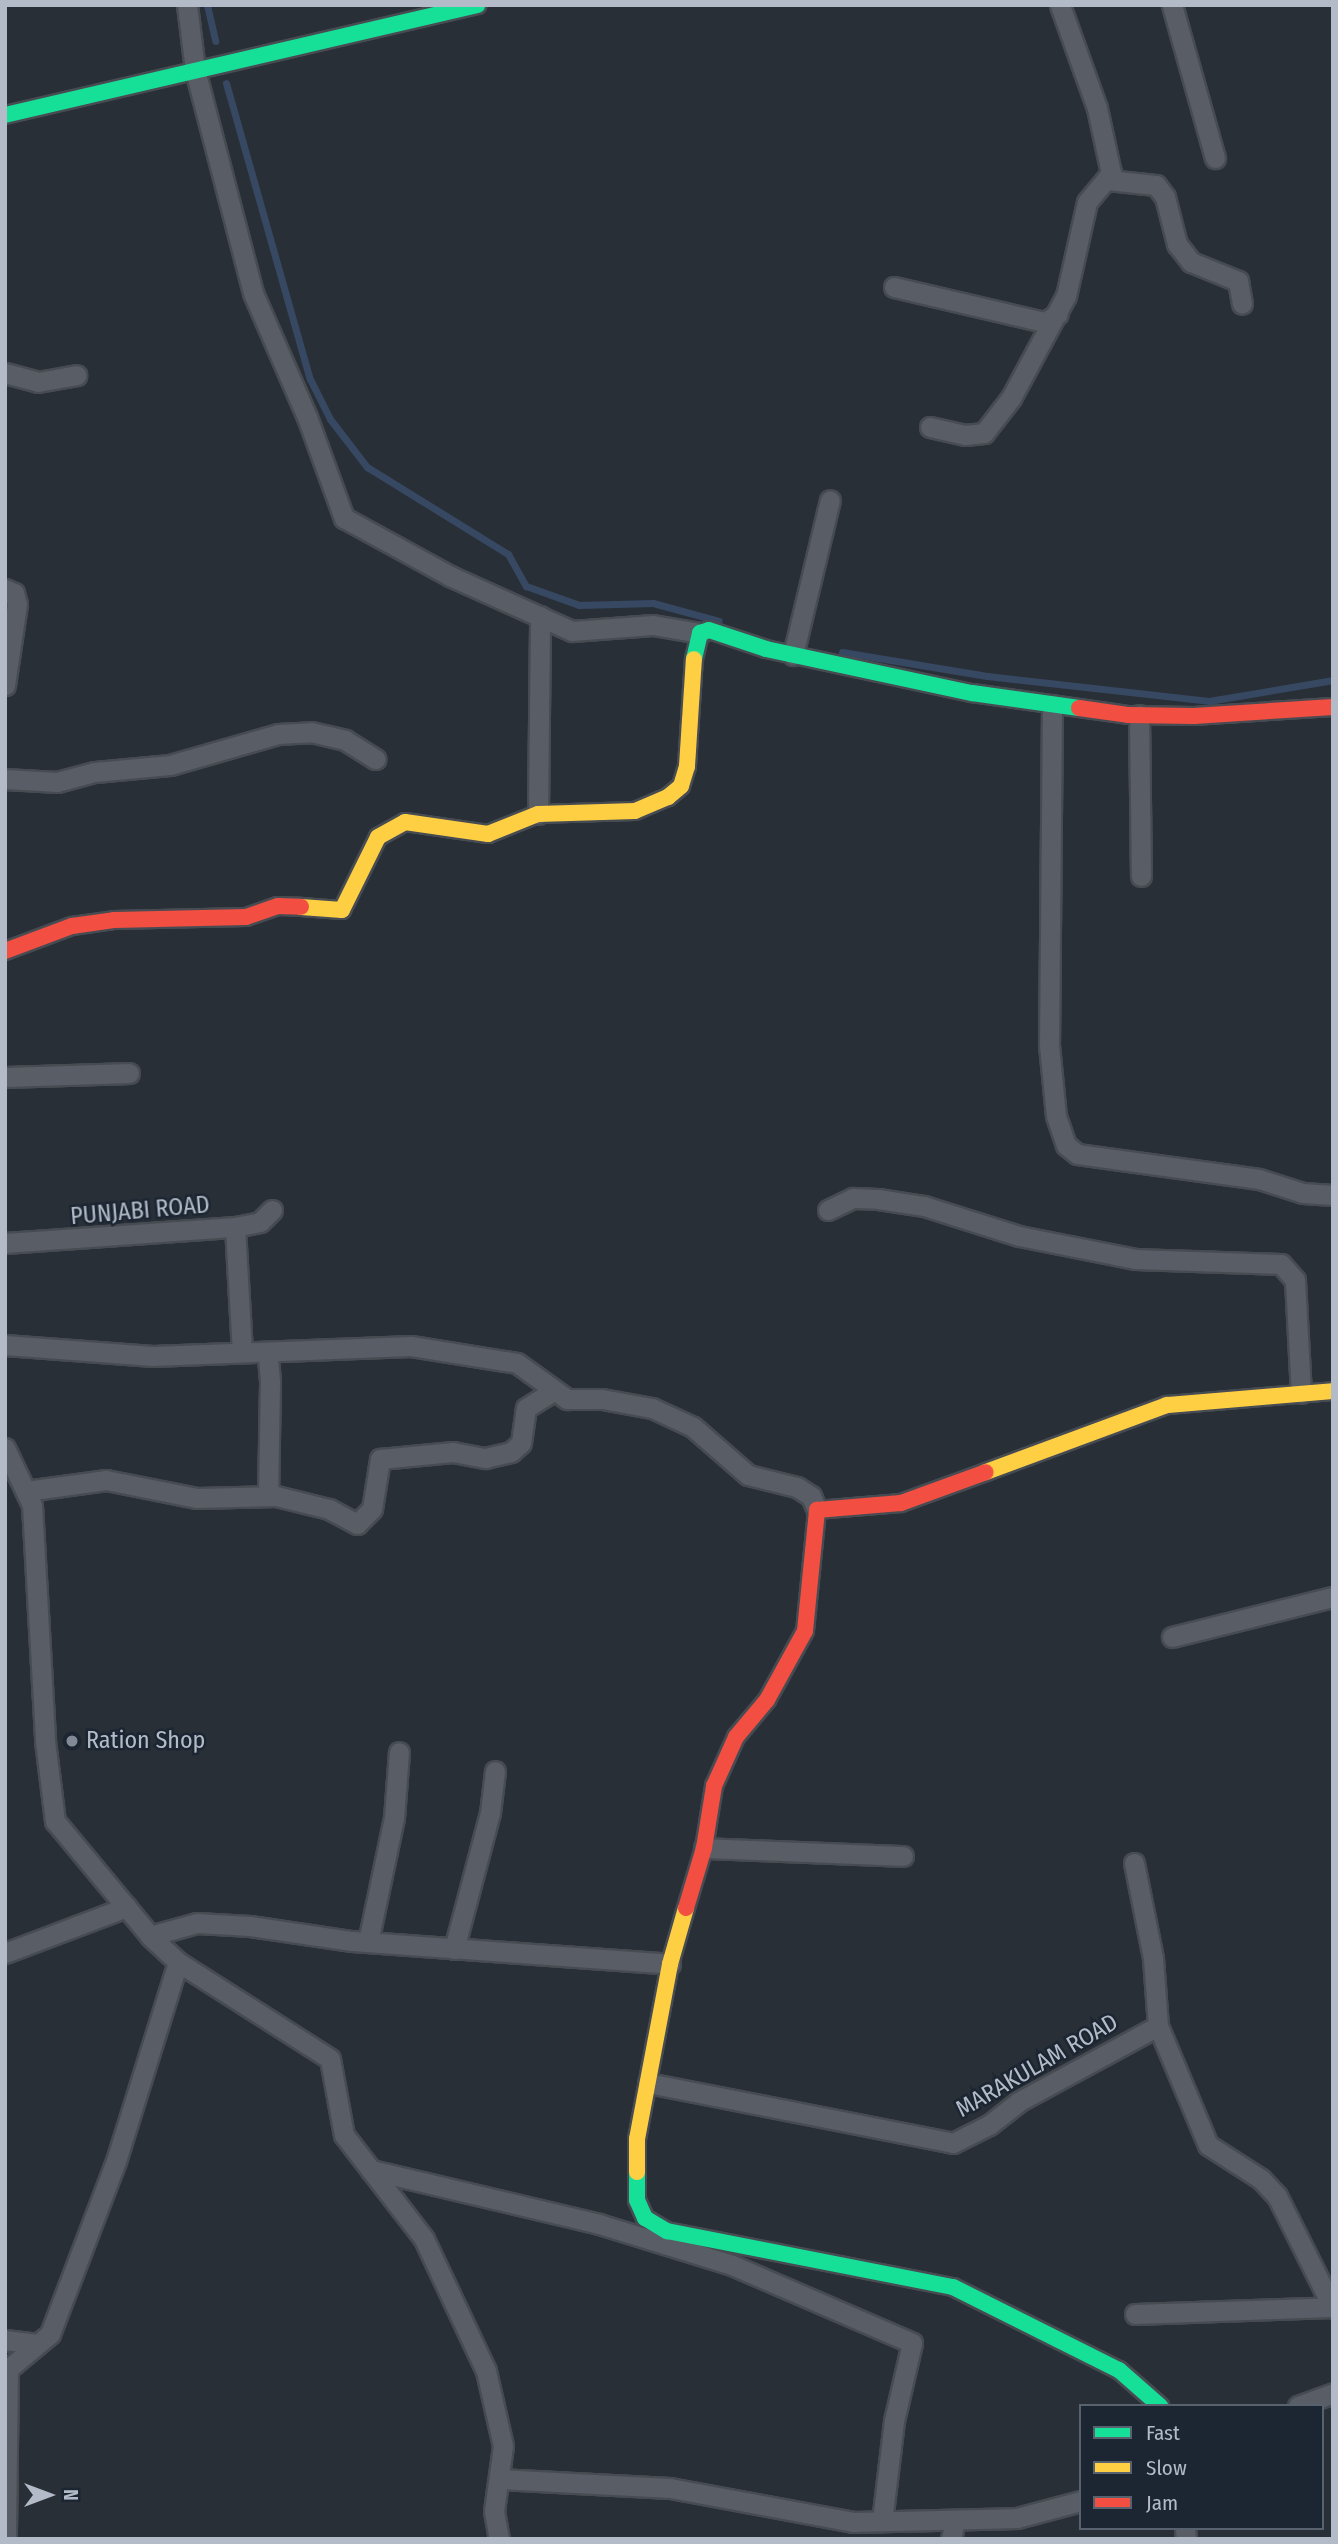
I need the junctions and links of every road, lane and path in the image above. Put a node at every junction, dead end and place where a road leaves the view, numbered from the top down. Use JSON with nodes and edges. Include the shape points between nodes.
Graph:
{"nodes":[{"id":1,"x":187,"y":5,"type":"edge"},
{"id":2,"x":477,"y":5,"type":"edge"},
{"id":3,"x":1060,"y":5,"type":"edge"},
{"id":4,"x":1172,"y":5,"type":"edge"},
{"id":5,"x":195,"y":70,"type":"junction"},
{"id":6,"x":5,"y":115,"type":"edge"},
{"id":7,"x":1215,"y":158,"type":"dead end"},
{"id":8,"x":1107,"y":180,"type":"junction"},
{"id":9,"x":894,"y":287,"type":"dead end"},
{"id":10,"x":1242,"y":304,"type":"dead end"},
{"id":11,"x":1058,"y":314,"type":"junction"},
{"id":12,"x":5,"y":373,"type":"edge"},
{"id":13,"x":76,"y":375,"type":"dead end"},
{"id":14,"x":930,"y":427,"type":"dead end"},
{"id":15,"x":830,"y":500,"type":"dead end"},
{"id":16,"x":5,"y":589,"type":"edge"},
{"id":17,"x":540,"y":616,"type":"junction"},
{"id":18,"x":700,"y":633,"type":"junction"},
{"id":19,"x":795,"y":646,"type":"junction"},
{"id":20,"x":5,"y":685,"type":"edge"},
{"id":21,"x":1052,"y":705,"type":"junction"},
{"id":22,"x":1333,"y":707,"type":"edge"},
{"id":23,"x":1139,"y":715,"type":"junction"},
{"id":24,"x":376,"y":759,"type":"dead end"},
{"id":25,"x":5,"y":779,"type":"edge"},
{"id":26,"x":538,"y":814,"type":"junction"},
{"id":27,"x":1141,"y":876,"type":"dead end"},
{"id":28,"x":5,"y":951,"type":"edge"},
{"id":29,"x":129,"y":1073,"type":"dead end"},
{"id":30,"x":5,"y":1077,"type":"edge"},
{"id":31,"x":1333,"y":1195,"type":"edge"},
{"id":32,"x":272,"y":1210,"type":"dead end"},
{"id":33,"x":828,"y":1210,"type":"dead end"},
{"id":34,"x":235,"y":1227,"type":"junction"},
{"id":35,"x":5,"y":1244,"type":"edge"},
{"id":36,"x":5,"y":1345,"type":"edge"},
{"id":37,"x":242,"y":1351,"type":"junction"},
{"id":38,"x":262,"y":1352,"type":"junction"},
{"id":39,"x":1333,"y":1391,"type":"edge"},
{"id":40,"x":552,"y":1392,"type":"junction"},
{"id":41,"x":1301,"y":1394,"type":"junction"},
{"id":42,"x":5,"y":1448,"type":"edge"},
{"id":43,"x":26,"y":1491,"type":"junction"},
{"id":44,"x":268,"y":1496,"type":"junction"},
{"id":45,"x":817,"y":1510,"type":"junction"},
{"id":46,"x":1333,"y":1597,"type":"edge"},
{"id":47,"x":1172,"y":1637,"type":"dead end"},
{"id":48,"x":399,"y":1752,"type":"dead end"},
{"id":49,"x":495,"y":1771,"type":"dead end"},
{"id":50,"x":704,"y":1848,"type":"junction"},
{"id":51,"x":903,"y":1856,"type":"dead end"},
{"id":52,"x":1134,"y":1863,"type":"dead end"},
{"id":53,"x":127,"y":1907,"type":"junction"},
{"id":54,"x":150,"y":1936,"type":"junction"},
{"id":55,"x":368,"y":1942,"type":"junction"},
{"id":56,"x":454,"y":1949,"type":"junction"},
{"id":57,"x":5,"y":1953,"type":"edge"},
{"id":58,"x":178,"y":1962,"type":"junction"},
{"id":59,"x":670,"y":1964,"type":"junction"},
{"id":60,"x":1158,"y":2026,"type":"junction"},
{"id":61,"x":648,"y":2083,"type":"junction"},
{"id":62,"x":371,"y":2170,"type":"junction"},
{"id":63,"x":1333,"y":2307,"type":"edge"},
{"id":64,"x":1135,"y":2314,"type":"dead end"},
{"id":65,"x":5,"y":2340,"type":"edge"},
{"id":66,"x":38,"y":2344,"type":"junction"},
{"id":67,"x":1333,"y":2393,"type":"edge"},
{"id":68,"x":1158,"y":2404,"type":"edge"},
{"id":69,"x":1303,"y":2404,"type":"edge"},
{"id":70,"x":499,"y":2479,"type":"junction"},
{"id":71,"x":1079,"y":2502,"type":"edge"},
{"id":72,"x":882,"y":2521,"type":"junction"},
{"id":73,"x":6,"y":2526,"type":"edge"},
{"id":74,"x":953,"y":2529,"type":"edge"},
{"id":75,"x":499,"y":2539,"type":"edge"}],
"edges":[{"from":1,"to":5,"type":"street"},
{"from":2,"to":5,"type":"street"},
{"from":3,"to":8,"type":"street","via":[[1097,108],[1109,156]]},
{"from":4,"to":7,"type":"street"},
{"from":5,"to":6,"type":"street"},
{"from":5,"to":17,"type":"street","via":[[253,293],[307,417],[344,518],[450,576]]},
{"from":8,"to":10,"type":"street","via":[[1156,186],[1165,197],[1177,244],[1191,262],[1238,281]]},
{"from":8,"to":11,"type":"street","via":[[1087,202],[1080,251]]},
{"from":9,"to":11,"type":"street","via":[[1045,321]]},
{"from":11,"to":14,"type":"street","via":[[1011,398],[984,433],[965,435]]},
{"from":12,"to":13,"type":"street","via":[[37,382]]},
{"from":15,"to":19,"type":"street"},
{"from":16,"to":20,"type":"street","via":[[14,593],[17,604]]},
{"from":17,"to":18,"type":"street","via":[[572,631],[653,625]]},
{"from":17,"to":26,"type":"street"},
{"from":18,"to":19,"type":"street","via":[[709,630]]},
{"from":18,"to":26,"type":"street","via":[[681,786],[635,811]]},
{"from":19,"to":21,"type":"street"},
{"from":21,"to":23,"type":"street"},
{"from":21,"to":31,"type":"street","via":[[1049,1045],[1056,1116],[1066,1145],[1077,1154],[1259,1179],[1303,1193]]},
{"from":22,"to":23,"type":"street"},
{"from":23,"to":27,"type":"street"},
{"from":24,"to":25,"type":"street","via":[[345,740],[311,732],[278,734],[170,765],[95,772],[57,782]]},
{"from":26,"to":28,"type":"street","via":[[488,834],[405,822],[378,837],[342,910],[278,906],[246,917],[114,920],[72,926]]},
{"from":29,"to":30,"type":"street"},
{"from":32,"to":34,"type":"street","name":"PUNJABI ROAD","via":[[260,1222]]},
{"from":33,"to":41,"type":"street","via":[[853,1198],[878,1199],[924,1206],[1019,1236],[1135,1259],[1281,1264],[1295,1280]]},
{"from":34,"to":35,"type":"street","name":"PUNJABI ROAD"},
{"from":34,"to":37,"type":"street"},
{"from":36,"to":37,"type":"street","via":[[153,1356]]},
{"from":37,"to":38,"type":"street"},
{"from":38,"to":40,"type":"street","via":[[411,1346],[475,1354],[517,1363]]},
{"from":38,"to":44,"type":"street","via":[[268,1358],[270,1382]]},
{"from":39,"to":41,"type":"street"},
{"from":40,"to":44,"type":"street","via":[[527,1408],[521,1443],[512,1452],[485,1458],[453,1452],[380,1459],[372,1509],[357,1524],[309,1503]]},
{"from":40,"to":45,"type":"street","via":[[567,1399],[602,1399],[652,1408],[693,1427],[748,1475],[797,1487],[811,1496]]},
{"from":41,"to":45,"type":"street","via":[[1167,1405],[901,1503]]},
{"from":42,"to":43,"type":"street"},
{"from":43,"to":44,"type":"street","via":[[106,1480],[197,1498]]},
{"from":43,"to":53,"type":"street","via":[[32,1505],[45,1741],[55,1821]]},
{"from":45,"to":50,"type":"street","via":[[805,1631],[767,1700],[722,1761]]},
{"from":46,"to":47,"type":"street"},
{"from":48,"to":55,"type":"street","via":[[394,1818]]},
{"from":49,"to":56,"type":"street","via":[[491,1813]]},
{"from":50,"to":51,"type":"street"},
{"from":50,"to":59,"type":"street"},
{"from":52,"to":60,"type":"street","via":[[1153,1958]]},
{"from":53,"to":54,"type":"street"},
{"from":53,"to":57,"type":"street"},
{"from":54,"to":55,"type":"street","via":[[197,1923]]},
{"from":54,"to":58,"type":"street"},
{"from":55,"to":56,"type":"street"},
{"from":56,"to":59,"type":"street"},
{"from":58,"to":62,"type":"street","via":[[330,2059],[344,2135]]},
{"from":58,"to":66,"type":"street","via":[[116,2161],[50,2334]]},
{"from":59,"to":61,"type":"street"},
{"from":60,"to":61,"type":"street","name":"MARAKULAM ROAD","via":[[953,2143]]},
{"from":60,"to":63,"type":"street","name":"MARAKULAM ROAD","via":[[1208,2145],[1261,2179],[1277,2196]]},
{"from":61,"to":68,"type":"street","via":[[636,2139],[637,2200],[645,2218],[667,2231],[709,2242],[823,2259],[953,2287],[1119,2370]]},
{"from":62,"to":70,"type":"street","via":[[424,2239],[486,2371],[503,2446]]},
{"from":62,"to":72,"type":"street","via":[[509,2200],[732,2264],[898,2333],[912,2343],[894,2421]]},
{"from":63,"to":64,"type":"street"},
{"from":65,"to":66,"type":"street"},
{"from":66,"to":73,"type":"street","via":[[8,2369]]},
{"from":67,"to":69,"type":"street"},
{"from":70,"to":72,"type":"street","via":[[670,2488],[853,2522]]},
{"from":70,"to":75,"type":"street","via":[[494,2511]]},
{"from":71,"to":74,"type":"street"},
{"from":72,"to":74,"type":"street"}]}
